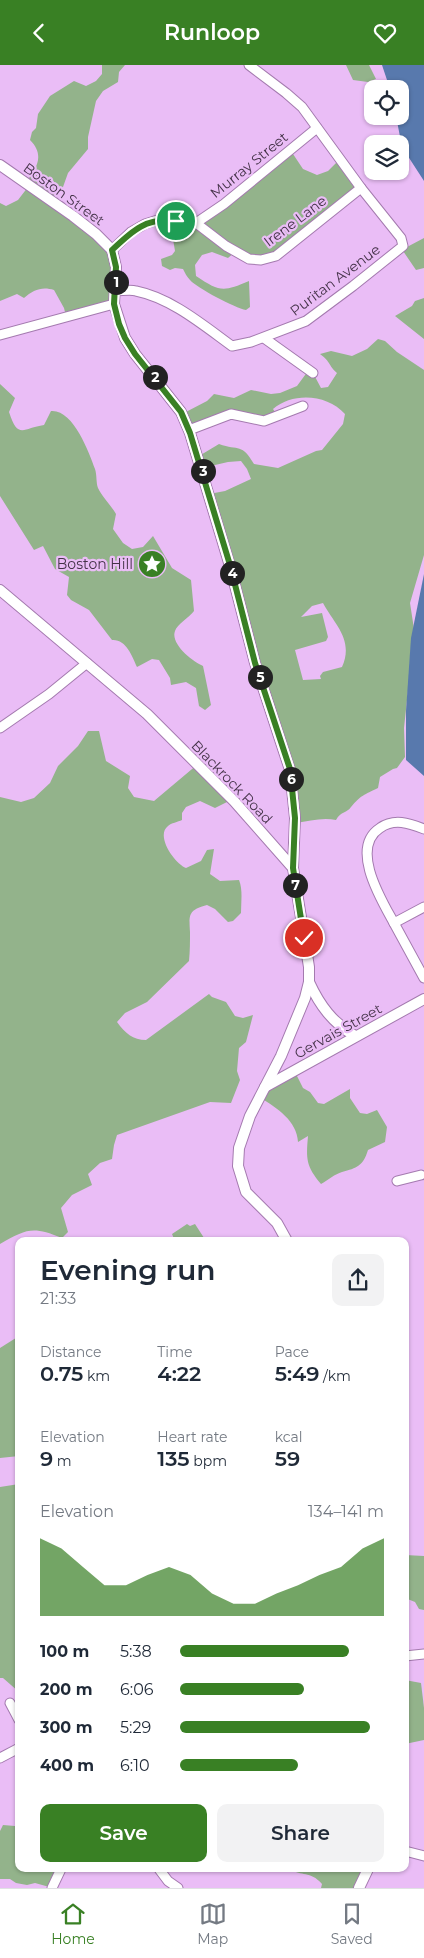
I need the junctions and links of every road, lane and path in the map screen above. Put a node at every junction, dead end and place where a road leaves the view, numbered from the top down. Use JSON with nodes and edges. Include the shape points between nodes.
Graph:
{"nodes":[{"id":1,"x":249,"y":65,"type":"edge"},
{"id":2,"x":317,"y":128,"type":"junction"},
{"id":3,"x":0,"y":165,"type":"edge"},
{"id":4,"x":361,"y":188,"type":"junction"},
{"id":5,"x":196,"y":223,"type":"junction"},
{"id":6,"x":112,"y":250,"type":"junction"},
{"id":7,"x":116,"y":291,"type":"junction"},
{"id":8,"x":114,"y":304,"type":"junction"},
{"id":9,"x":0,"y":335,"type":"edge"},
{"id":10,"x":264,"y":338,"type":"junction"},
{"id":11,"x":313,"y":373,"type":"dead end"},
{"id":12,"x":302,"y":406,"type":"dead end"},
{"id":13,"x":189,"y":430,"type":"junction"},
{"id":14,"x":0,"y":590,"type":"edge"},
{"id":15,"x":86,"y":663,"type":"junction"},
{"id":16,"x":0,"y":728,"type":"edge"},
{"id":17,"x":424,"y":829,"type":"edge"},
{"id":18,"x":293,"y":868,"type":"junction"},
{"id":19,"x":424,"y":907,"type":"edge"},
{"id":20,"x":394,"y":923,"type":"junction"},
{"id":21,"x":424,"y":978,"type":"edge"},
{"id":22,"x":309,"y":982,"type":"junction"},
{"id":23,"x":424,"y":999,"type":"edge"},
{"id":24,"x":355,"y":1036,"type":"junction"},
{"id":25,"x":265,"y":1087,"type":"junction"},
{"id":26,"x":423,"y":1176,"type":"edge"},
{"id":27,"x":397,"y":1181,"type":"dead end"},
{"id":28,"x":284,"y":1237,"type":"edge"},
{"id":29,"x":424,"y":1654,"type":"edge"},
{"id":30,"x":409,"y":1656,"type":"edge"},
{"id":31,"x":10,"y":1703,"type":"dead end"},
{"id":32,"x":15,"y":1713,"type":"edge"},
{"id":33,"x":15,"y":1750,"type":"edge"},
{"id":34,"x":0,"y":1758,"type":"edge"},
{"id":35,"x":409,"y":1852,"type":"edge"},
{"id":36,"x":424,"y":1856,"type":"edge"},
{"id":37,"x":60,"y":1872,"type":"edge"},
{"id":38,"x":161,"y":1872,"type":"edge"},
{"id":39,"x":367,"y":1872,"type":"edge"},
{"id":40,"x":52,"y":1888,"type":"edge"},
{"id":41,"x":178,"y":1888,"type":"edge"},
{"id":42,"x":360,"y":1888,"type":"edge"}],
"edges":[{"from":1,"to":2,"type":"street","via":[[302,107]]},
{"from":2,"to":4,"type":"street"},
{"from":2,"to":5,"type":"street","name":"Murray Street"},
{"from":3,"to":6,"type":"street","name":"Boston Street","via":[[73,216]]},
{"from":4,"to":5,"type":"street","name":"Irene Lane","via":[[276,256],[261,260],[249,259],[226,246]]},
{"from":4,"to":10,"type":"street","name":"Puritan Avenue","via":[[403,246],[306,321]]},
{"from":5,"to":6,"type":"street","via":[[161,219],[131,232]]},
{"from":6,"to":7,"type":"street"},
{"from":7,"to":8,"type":"street"},
{"from":7,"to":10,"type":"street","name":"Puritan Avenue","via":[[134,290],[158,297],[232,346]]},
{"from":8,"to":9,"type":"street"},
{"from":8,"to":13,"type":"street","via":[[125,338],[181,412]]},
{"from":10,"to":11,"type":"street"},
{"from":12,"to":13,"type":"street","via":[[264,421],[231,415]]},
{"from":13,"to":18,"type":"street","via":[[230,565],[255,663],[290,769],[295,818]]},
{"from":14,"to":15,"type":"street","name":"Blackrock Road"},
{"from":15,"to":16,"type":"street"},
{"from":15,"to":18,"type":"street","name":"Blackrock Road","via":[[127,696],[209,775]]},
{"from":17,"to":20,"type":"street","via":[[399,821],[386,823],[375,831],[370,841],[367,854],[370,873]]},
{"from":18,"to":22,"type":"street"},
{"from":19,"to":20,"type":"street"},
{"from":20,"to":21,"type":"street"},
{"from":22,"to":24,"type":"street","via":[[332,1020]]},
{"from":22,"to":25,"type":"street","via":[[282,1056]]},
{"from":23,"to":24,"type":"street","name":"Gervais Street"},
{"from":24,"to":25,"type":"street","name":"Gervais Street"},
{"from":25,"to":28,"type":"street","via":[[250,1116],[239,1149],[238,1166],[246,1192]]},
{"from":26,"to":27,"type":"street"},
{"from":29,"to":30,"type":"street"},
{"from":31,"to":32,"type":"street"},
{"from":33,"to":34,"type":"street"},
{"from":35,"to":36,"type":"street"},
{"from":37,"to":40,"type":"street"},
{"from":38,"to":41,"type":"street"},
{"from":39,"to":42,"type":"street"}]}
